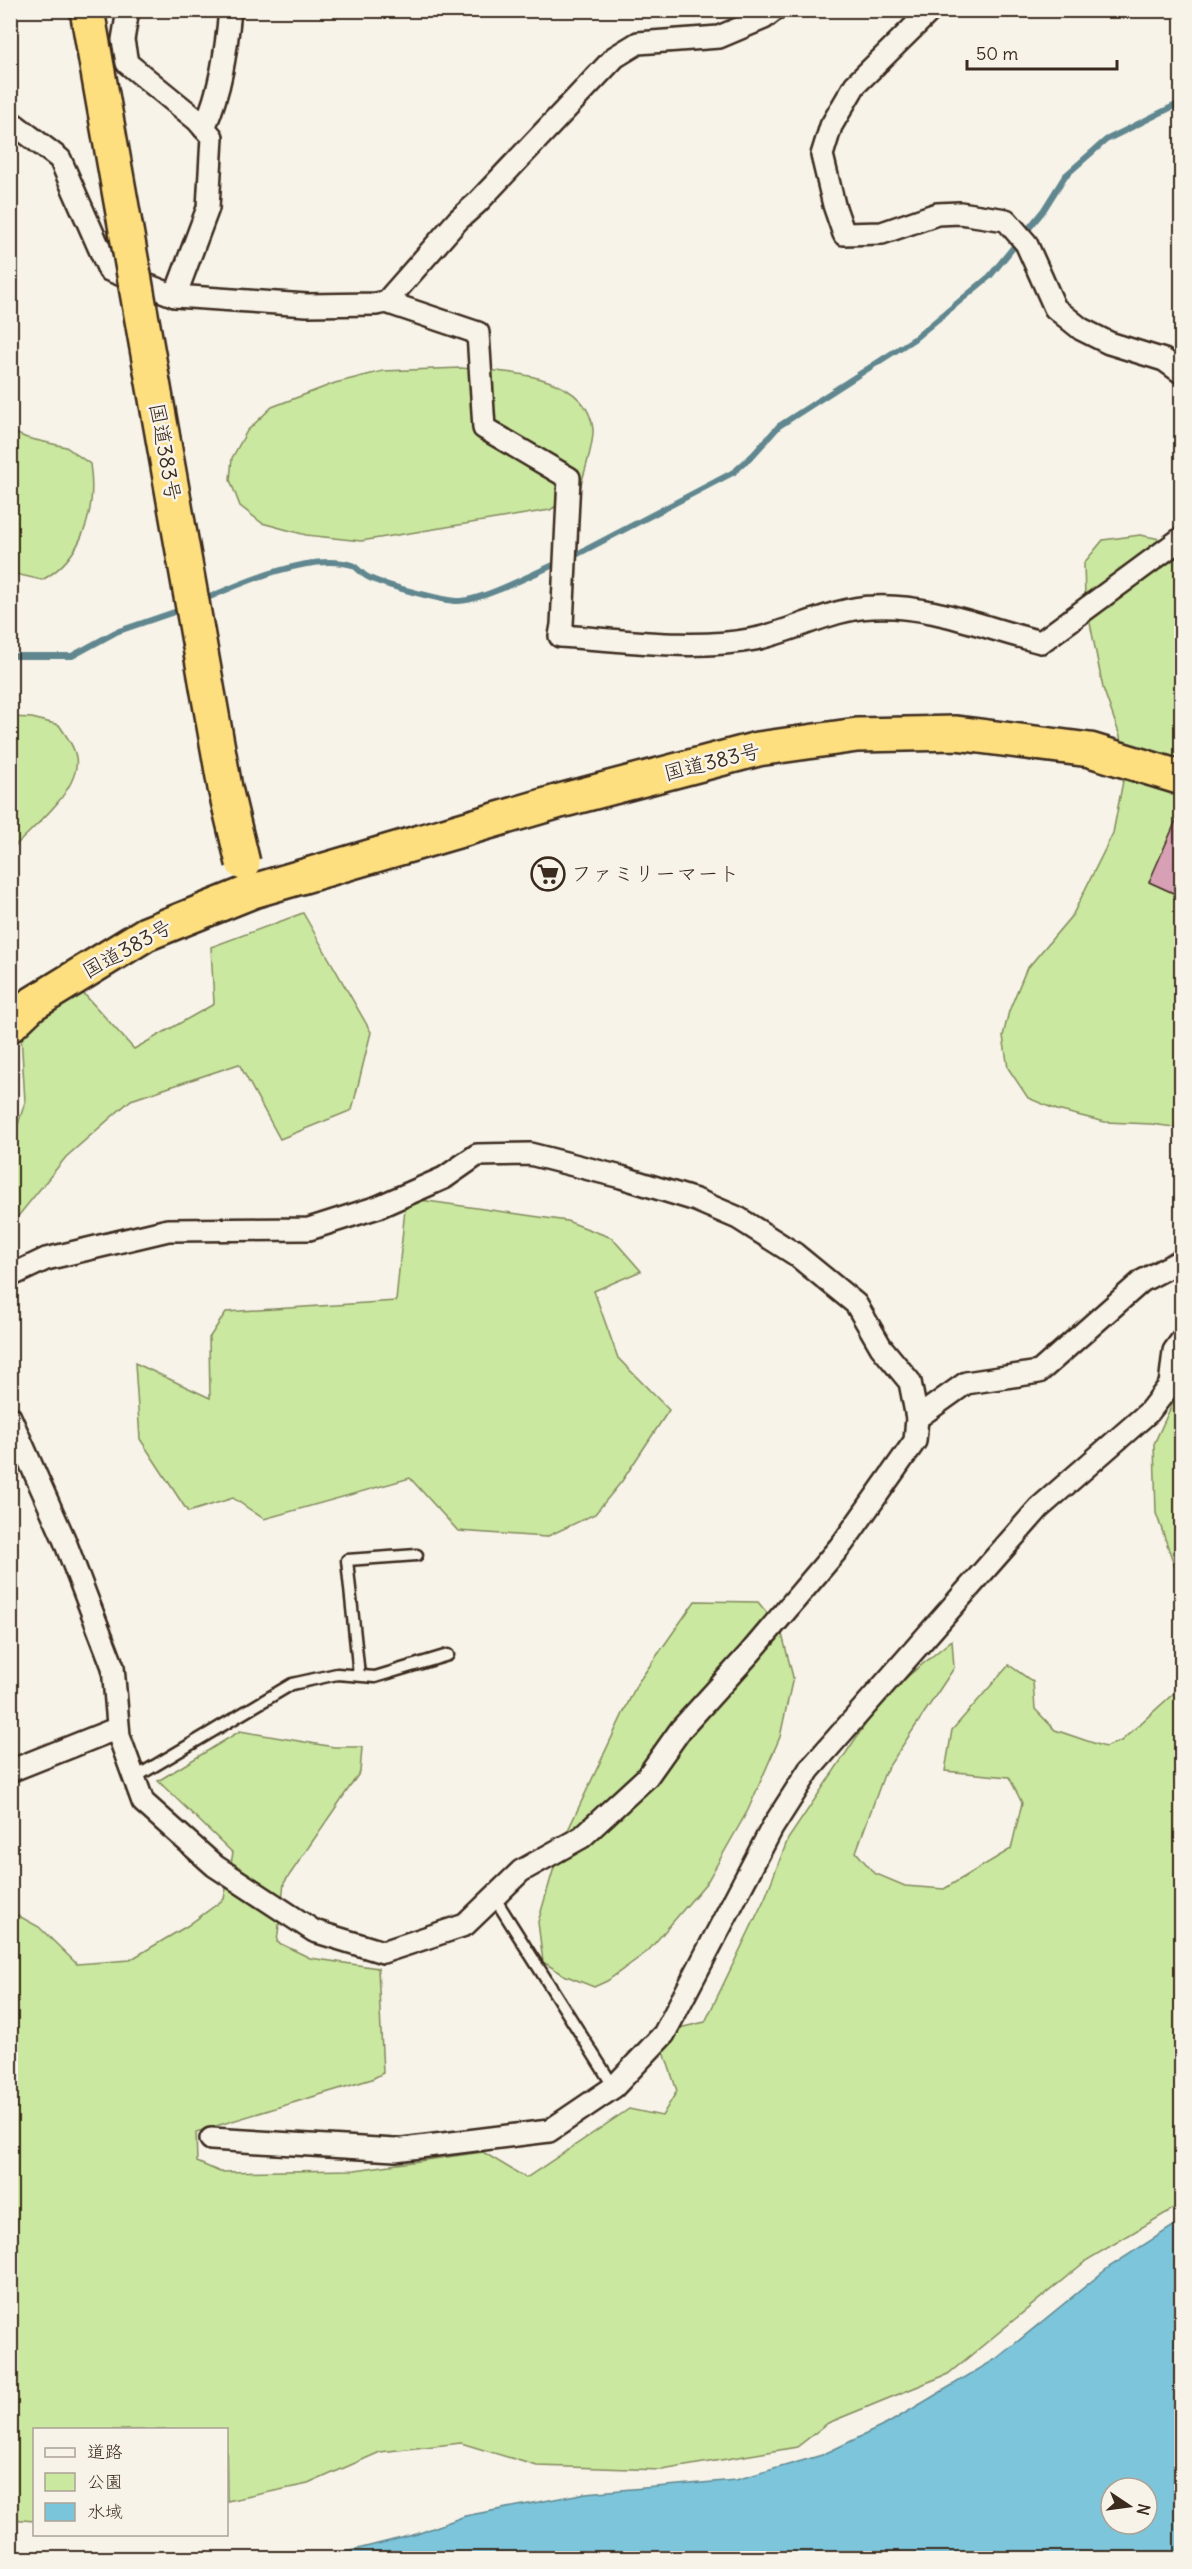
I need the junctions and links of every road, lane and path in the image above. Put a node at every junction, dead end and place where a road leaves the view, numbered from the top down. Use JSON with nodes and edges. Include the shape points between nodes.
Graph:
{"nodes":[{"id":1,"x":87,"y":10,"type":"edge"},
{"id":2,"x":128,"y":10,"type":"edge"},
{"id":3,"x":230,"y":10,"type":"edge"},
{"id":4,"x":774,"y":10,"type":"edge"},
{"id":5,"x":931,"y":10,"type":"edge"},
{"id":6,"x":10,"y":121,"type":"edge"},
{"id":7,"x":204,"y":128,"type":"junction"},
{"id":8,"x":175,"y":296,"type":"junction"},
{"id":9,"x":386,"y":302,"type":"junction"},
{"id":10,"x":1182,"y":373,"type":"edge"},
{"id":11,"x":1182,"y":538,"type":"edge"},
{"id":12,"x":1182,"y":778,"type":"edge"},
{"id":13,"x":248,"y":877,"type":"junction"},
{"id":14,"x":10,"y":1025,"type":"edge"},
{"id":15,"x":1182,"y":1260,"type":"edge"},
{"id":16,"x":10,"y":1276,"type":"edge"},
{"id":17,"x":1182,"y":1340,"type":"edge"},
{"id":18,"x":10,"y":1417,"type":"edge"},
{"id":19,"x":917,"y":1418,"type":"junction"},
{"id":20,"x":417,"y":1555,"type":"dead end"},
{"id":21,"x":448,"y":1655,"type":"dead end"},
{"id":22,"x":358,"y":1675,"type":"junction"},
{"id":23,"x":118,"y":1728,"type":"junction"},
{"id":24,"x":10,"y":1771,"type":"edge"},
{"id":25,"x":134,"y":1778,"type":"junction"},
{"id":26,"x":494,"y":1897,"type":"junction"},
{"id":27,"x":614,"y":2087,"type":"junction"},
{"id":28,"x":211,"y":2139,"type":"dead end"},
{"id":29,"x":10,"y":2540,"type":"edge"},
{"id":30,"x":23,"y":2559,"type":"edge"}],
"edges":[{"from":1,"to":13,"type":"highway","name":"国道383号","bridge":true,"via":[[225,788]]},
{"from":2,"to":7,"type":"street","via":[[123,40],[127,63]]},
{"from":3,"to":7,"type":"street","via":[[221,79]]},
{"from":4,"to":9,"type":"street","via":[[720,37],[638,43],[615,57],[458,220]]},
{"from":5,"to":10,"type":"street","via":[[855,86],[831,126],[822,155],[844,234],[882,234],[937,214],[1006,220],[1026,243],[1055,308],[1090,334],[1164,360]]},
{"from":6,"to":8,"type":"street","via":[[60,159],[109,270]]},
{"from":7,"to":8,"type":"street","via":[[212,137],[208,208]]},
{"from":8,"to":9,"type":"street","via":[[308,305]]},
{"from":9,"to":11,"type":"street","via":[[478,333],[484,428],[569,478],[560,636],[696,644],[755,639],[871,606],[917,608],[1041,642]]},
{"from":12,"to":13,"type":"highway","name":"国道383号","via":[[1090,750],[1021,740],[956,733],[857,735],[758,749]]},
{"from":13,"to":14,"type":"highway","name":"国道383号","via":[[32,1004]]},
{"from":15,"to":19,"type":"street","via":[[1142,1281],[1040,1372],[966,1383]]},
{"from":16,"to":19,"type":"street","via":[[46,1259],[168,1230],[309,1229],[378,1207],[444,1178],[477,1155],[531,1154],[696,1200],[738,1218],[795,1254],[855,1304],[881,1347],[910,1382]]},
{"from":17,"to":27,"type":"street","via":[[1174,1351],[1170,1385],[1149,1412],[1039,1508],[808,1770],[772,1828],[664,2034]]},
{"from":18,"to":23,"type":"street","via":[[64,1539],[113,1667]]},
{"from":19,"to":26,"type":"street","via":[[915,1441],[843,1543],[681,1729],[647,1777],[582,1837],[521,1871]]},
{"from":20,"to":22,"type":"lane","via":[[347,1560]]},
{"from":21,"to":22,"type":"lane","via":[[375,1677]]},
{"from":22,"to":25,"type":"lane","via":[[337,1674],[292,1684]]},
{"from":23,"to":24,"type":"street"},
{"from":23,"to":25,"type":"street"},
{"from":25,"to":26,"type":"street","via":[[143,1802],[215,1866],[314,1931],[383,1952],[465,1925]]},
{"from":26,"to":27,"type":"lane"},
{"from":27,"to":28,"type":"street","via":[[549,2131],[395,2150]]},
{"from":29,"to":30,"type":"path"}]}
